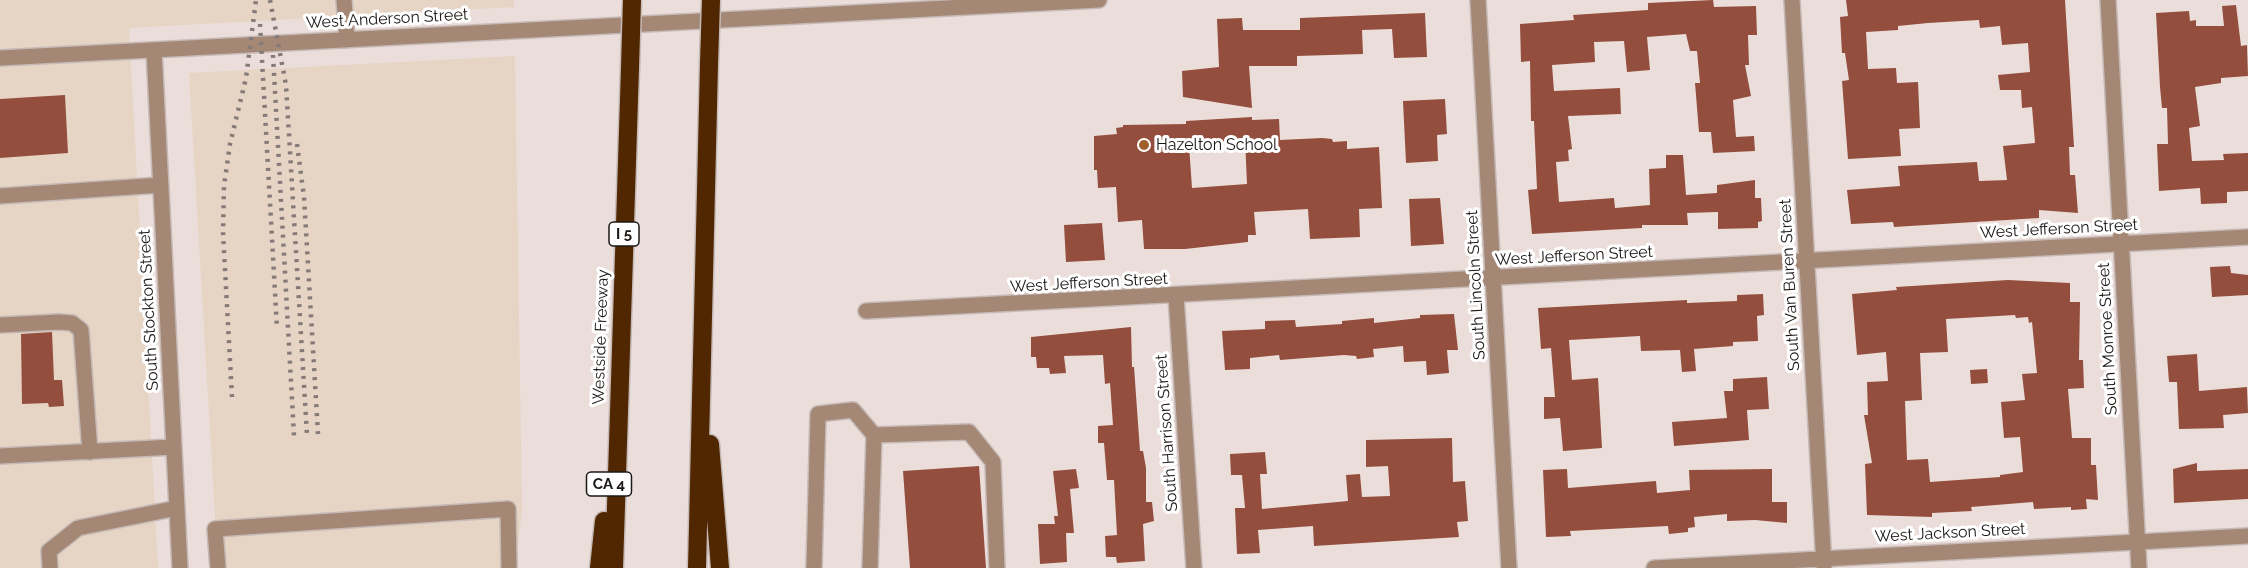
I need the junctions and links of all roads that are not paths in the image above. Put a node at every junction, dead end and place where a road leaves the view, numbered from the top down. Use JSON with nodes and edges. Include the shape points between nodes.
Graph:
{"nodes":[{"id":1,"x":344,"y":0,"type":"edge"},
{"id":2,"x":632,"y":0,"type":"edge"},
{"id":3,"x":711,"y":0,"type":"edge"},
{"id":4,"x":1099,"y":0,"type":"edge"},
{"id":5,"x":1478,"y":0,"type":"edge"},
{"id":6,"x":1792,"y":0,"type":"edge"},
{"id":7,"x":2108,"y":0,"type":"edge"},
{"id":8,"x":347,"y":40,"type":"junction"},
{"id":9,"x":154,"y":50,"type":"junction"},
{"id":10,"x":0,"y":58,"type":"edge"},
{"id":11,"x":161,"y":185,"type":"junction"},
{"id":12,"x":0,"y":196,"type":"edge"},
{"id":13,"x":2248,"y":237,"type":"edge"},
{"id":14,"x":2121,"y":244,"type":"junction"},
{"id":15,"x":1807,"y":261,"type":"junction"},
{"id":16,"x":1494,"y":278,"type":"junction"},
{"id":17,"x":1176,"y":296,"type":"junction"},
{"id":18,"x":866,"y":311,"type":"dead end"},
{"id":19,"x":0,"y":326,"type":"edge"},
{"id":20,"x":702,"y":347,"type":"junction"},
{"id":21,"x":618,"y":400,"type":"junction"},
{"id":22,"x":874,"y":435,"type":"junction"},
{"id":23,"x":174,"y":447,"type":"junction"},
{"id":24,"x":90,"y":452,"type":"junction"},
{"id":25,"x":0,"y":456,"type":"edge"},
{"id":26,"x":177,"y":508,"type":"junction"},
{"id":27,"x":2248,"y":536,"type":"edge"},
{"id":28,"x":2137,"y":542,"type":"junction"},
{"id":29,"x":1824,"y":563,"type":"edge"},
{"id":30,"x":50,"y":568,"type":"edge"},
{"id":31,"x":180,"y":568,"type":"edge"},
{"id":32,"x":218,"y":568,"type":"edge"},
{"id":33,"x":509,"y":568,"type":"edge"},
{"id":34,"x":599,"y":568,"type":"edge"},
{"id":35,"x":614,"y":568,"type":"edge"},
{"id":36,"x":697,"y":568,"type":"edge"},
{"id":37,"x":720,"y":568,"type":"edge"},
{"id":38,"x":814,"y":568,"type":"edge"},
{"id":39,"x":870,"y":568,"type":"edge"},
{"id":40,"x":997,"y":568,"type":"edge"},
{"id":41,"x":1194,"y":568,"type":"edge"},
{"id":42,"x":1509,"y":568,"type":"edge"},
{"id":43,"x":1654,"y":568,"type":"edge"},
{"id":44,"x":2139,"y":568,"type":"edge"}],
"edges":[{"from":1,"to":8,"type":"street"},
{"from":2,"to":21,"type":"highway","name":"Westside Freeway","number":"I 5","bridge":true},
{"from":3,"to":20,"type":"highway","bridge":true},
{"from":4,"to":8,"type":"street","name":"West Anderson Street"},
{"from":5,"to":16,"type":"street","name":"South Lincoln Street"},
{"from":6,"to":15,"type":"street","name":"South Van Buren Street"},
{"from":7,"to":14,"type":"street","name":"South Monroe Street"},
{"from":8,"to":9,"type":"street","name":"West Anderson Street"},
{"from":9,"to":10,"type":"street","name":"West Anderson Street"},
{"from":9,"to":11,"type":"street","name":"South Stockton Street"},
{"from":11,"to":12,"type":"street"},
{"from":11,"to":23,"type":"street","name":"South Stockton Street"},
{"from":13,"to":14,"type":"street","name":"West Jefferson Street"},
{"from":14,"to":15,"type":"street","name":"West Jefferson Street"},
{"from":14,"to":28,"type":"street","name":"South Monroe Street"},
{"from":15,"to":16,"type":"street","name":"West Jefferson Street"},
{"from":15,"to":29,"type":"street","name":"South Van Buren Street"},
{"from":16,"to":17,"type":"street","name":"West Jefferson Street"},
{"from":16,"to":42,"type":"street","name":"South Lincoln Street"},
{"from":17,"to":18,"type":"street","name":"West Jefferson Street"},
{"from":17,"to":41,"type":"street","name":"South Harrison Street"},
{"from":19,"to":24,"type":"street","via":[[59,322],[72,323],[81,330]]},
{"from":20,"to":36,"type":"highway"},
{"from":20,"to":37,"type":"highway"},
{"from":21,"to":34,"type":"highway","number":"CA 4"},
{"from":21,"to":35,"type":"highway","name":"Westside Freeway","number":"I 5"},
{"from":22,"to":38,"type":"street","via":[[853,410],[818,414]]},
{"from":22,"to":39,"type":"street"},
{"from":22,"to":40,"type":"street","via":[[969,432],[993,462]]},
{"from":23,"to":24,"type":"street"},
{"from":23,"to":26,"type":"street","name":"South Stockton Street"},
{"from":24,"to":25,"type":"street"},
{"from":26,"to":30,"type":"street","via":[[78,528],[50,551]]},
{"from":26,"to":31,"type":"street","name":"South Stockton Street"},
{"from":27,"to":28,"type":"street","name":"West Jackson Street"},
{"from":28,"to":29,"type":"street","name":"West Jackson Street"},
{"from":28,"to":44,"type":"street","name":"South Monroe Street"},
{"from":29,"to":43,"type":"street","name":"West Jackson Street"},
{"from":32,"to":33,"type":"street","via":[[215,529],[508,509]]}]}
